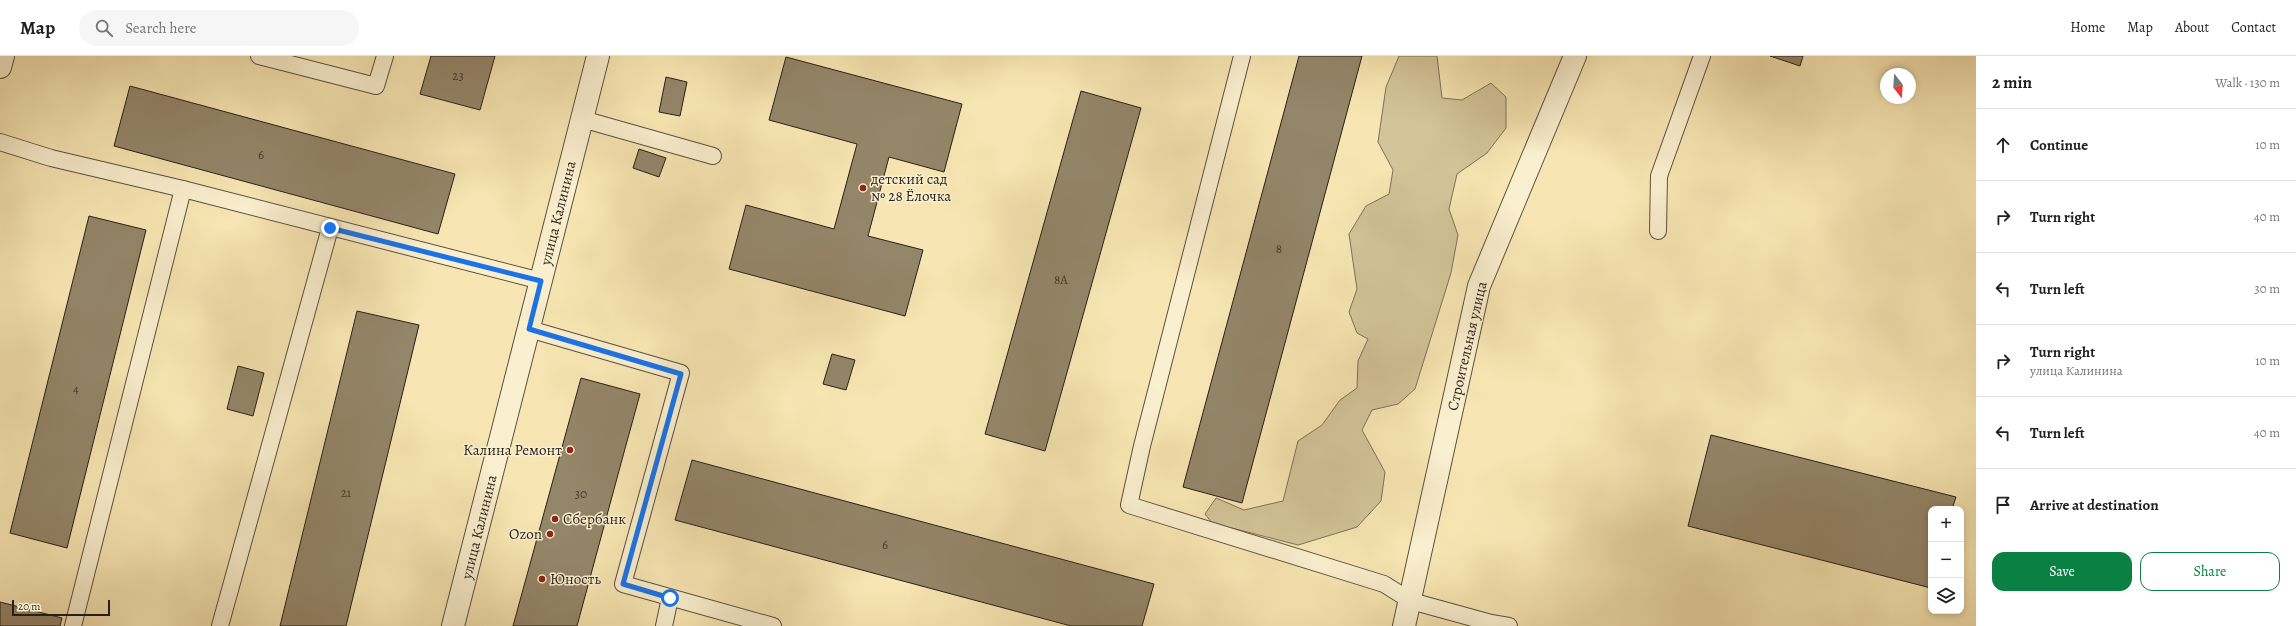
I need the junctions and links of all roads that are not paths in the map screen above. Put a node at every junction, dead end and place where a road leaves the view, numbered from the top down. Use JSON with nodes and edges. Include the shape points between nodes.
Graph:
{"nodes":[{"id":1,"x":3,"y":56,"type":"edge"},
{"id":2,"x":259,"y":56,"type":"edge"},
{"id":3,"x":385,"y":56,"type":"edge"},
{"id":4,"x":598,"y":56,"type":"edge"},
{"id":5,"x":1242,"y":56,"type":"edge"},
{"id":6,"x":1575,"y":56,"type":"edge"},
{"id":7,"x":1702,"y":56,"type":"edge"},
{"id":8,"x":0,"y":67,"type":"edge"},
{"id":9,"x":582,"y":119,"type":"junction"},
{"id":10,"x":0,"y":142,"type":"edge"},
{"id":11,"x":713,"y":156,"type":"dead end"},
{"id":12,"x":183,"y":189,"type":"junction"},
{"id":13,"x":330,"y":228,"type":"junction"},
{"id":14,"x":1658,"y":231,"type":"dead end"},
{"id":15,"x":541,"y":281,"type":"junction"},
{"id":16,"x":529,"y":329,"type":"junction"},
{"id":17,"x":670,"y":598,"type":"junction"},
{"id":18,"x":1411,"y":601,"type":"junction"},
{"id":19,"x":73,"y":626,"type":"edge"},
{"id":20,"x":220,"y":626,"type":"edge"},
{"id":21,"x":454,"y":626,"type":"edge"},
{"id":22,"x":664,"y":626,"type":"edge"},
{"id":23,"x":773,"y":626,"type":"edge"},
{"id":24,"x":1404,"y":626,"type":"edge"},
{"id":25,"x":1509,"y":626,"type":"edge"}],
"edges":[{"from":1,"to":8,"type":"street"},
{"from":2,"to":3,"type":"lane","via":[[376,86]]},
{"from":4,"to":9,"type":"street","name":"улица Калинина"},
{"from":5,"to":18,"type":"lane","via":[[1129,505],[1384,584]]},
{"from":6,"to":18,"type":"street","name":"Строительная улица","via":[[1479,286]]},
{"from":7,"to":14,"type":"lane","via":[[1659,176]]},
{"from":9,"to":11,"type":"lane"},
{"from":9,"to":15,"type":"street","name":"улица Калинина"},
{"from":10,"to":12,"type":"lane","via":[[51,158]]},
{"from":12,"to":13,"type":"lane"},
{"from":12,"to":19,"type":"lane"},
{"from":13,"to":15,"type":"lane"},
{"from":13,"to":20,"type":"lane"},
{"from":15,"to":16,"type":"street","name":"улица Калинина"},
{"from":16,"to":17,"type":"lane","via":[[681,374],[623,584]]},
{"from":16,"to":21,"type":"street","name":"улица Калинина"},
{"from":17,"to":22,"type":"lane"},
{"from":17,"to":23,"type":"lane"},
{"from":18,"to":24,"type":"street","name":"Строительная улица"},
{"from":18,"to":25,"type":"lane"}]}
